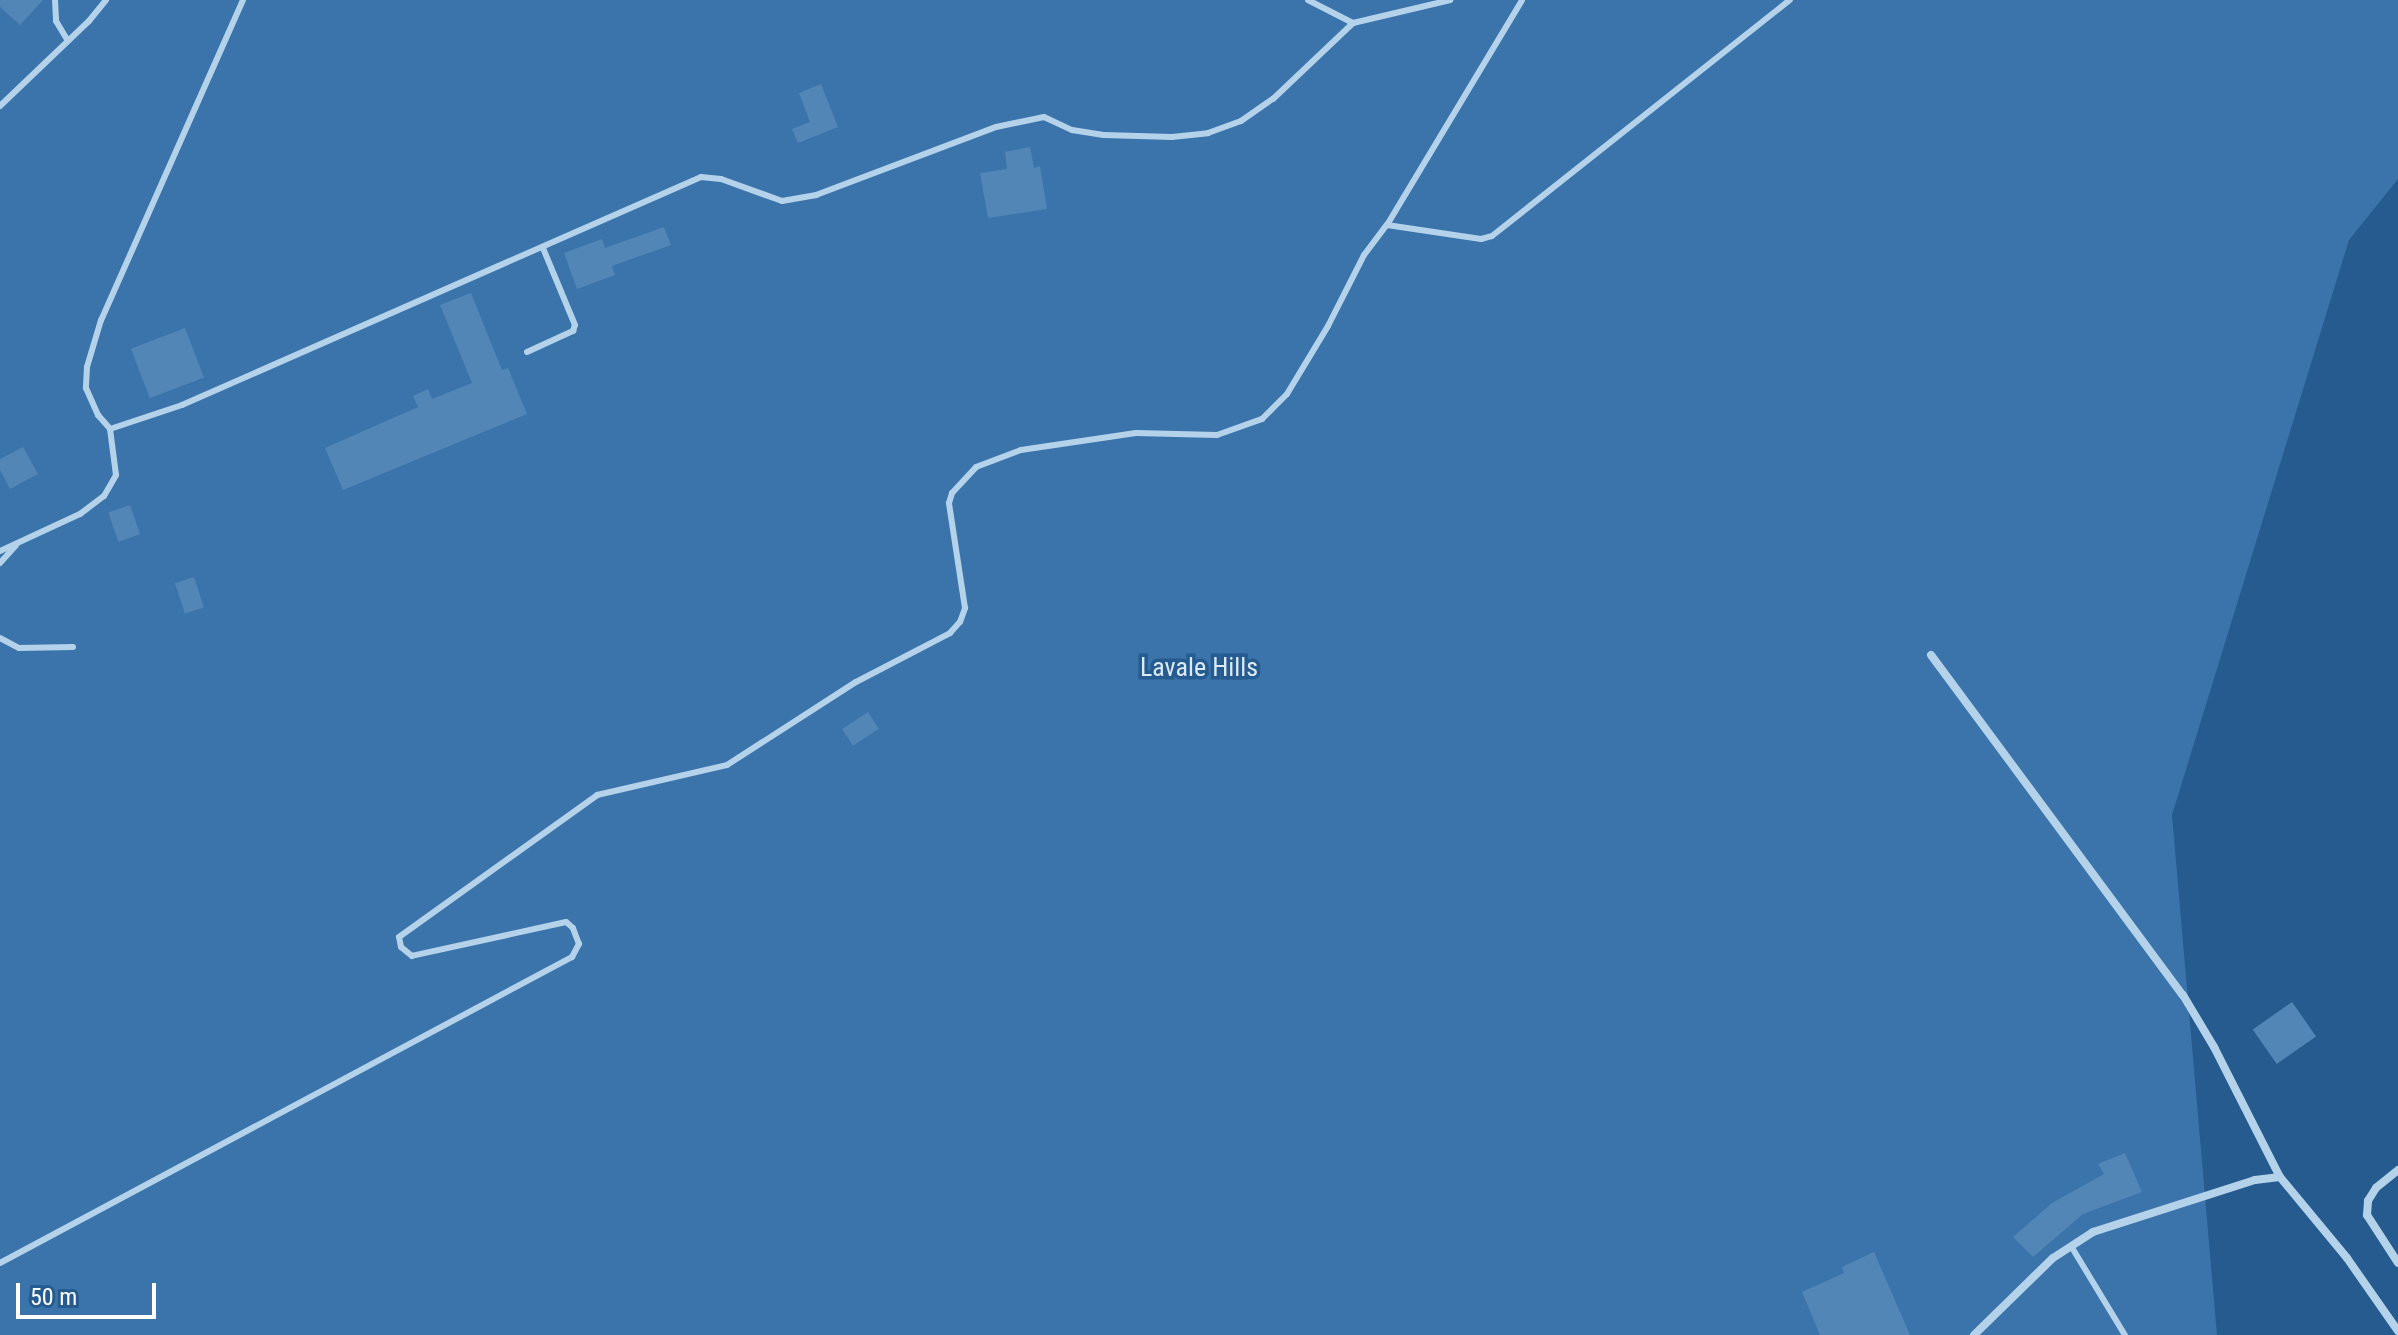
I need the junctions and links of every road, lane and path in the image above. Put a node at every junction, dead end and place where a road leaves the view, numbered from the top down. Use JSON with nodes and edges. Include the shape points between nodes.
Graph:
{"nodes":[{"id":1,"x":55,"y":0,"type":"edge"},
{"id":2,"x":106,"y":0,"type":"edge"},
{"id":3,"x":243,"y":0,"type":"edge"},
{"id":4,"x":1308,"y":0,"type":"edge"},
{"id":5,"x":1450,"y":0,"type":"edge"},
{"id":6,"x":1522,"y":0,"type":"edge"},
{"id":7,"x":1790,"y":0,"type":"edge"},
{"id":8,"x":1353,"y":23,"type":"junction"},
{"id":9,"x":68,"y":41,"type":"junction"},
{"id":10,"x":0,"y":106,"type":"edge"},
{"id":11,"x":1387,"y":225,"type":"junction"},
{"id":12,"x":543,"y":248,"type":"junction"},
{"id":13,"x":527,"y":352,"type":"dead end"},
{"id":14,"x":110,"y":429,"type":"junction"},
{"id":15,"x":19,"y":542,"type":"junction"},
{"id":16,"x":0,"y":551,"type":"edge"},
{"id":17,"x":0,"y":563,"type":"edge"},
{"id":18,"x":0,"y":638,"type":"edge"},
{"id":19,"x":73,"y":647,"type":"dead end"},
{"id":20,"x":1931,"y":655,"type":"dead end"},
{"id":21,"x":2398,"y":1170,"type":"edge"},
{"id":22,"x":2280,"y":1177,"type":"junction"},
{"id":23,"x":2071,"y":1246,"type":"junction"},
{"id":24,"x":0,"y":1263,"type":"edge"},
{"id":25,"x":2398,"y":1263,"type":"edge"},
{"id":26,"x":2398,"y":1331,"type":"edge"},
{"id":27,"x":1974,"y":1335,"type":"edge"},
{"id":28,"x":2125,"y":1335,"type":"edge"}],
"edges":[{"from":1,"to":9,"type":"lane","via":[[56,21]]},
{"from":2,"to":9,"type":"lane"},
{"from":3,"to":14,"type":"lane","via":[[101,320],[86,388]]},
{"from":4,"to":8,"type":"lane"},
{"from":5,"to":8,"type":"lane"},
{"from":6,"to":11,"type":"lane"},
{"from":7,"to":11,"type":"lane","via":[[1492,236],[1481,239]]},
{"from":8,"to":12,"type":"lane","via":[[1273,99],[1241,121],[1208,133],[1104,135],[1072,130],[1044,117],[996,127],[798,199],[782,201],[701,177]]},
{"from":9,"to":10,"type":"lane"},
{"from":11,"to":24,"type":"lane","via":[[1364,255],[1287,394],[1262,419],[1217,435],[1136,433],[1021,450],[976,467],[949,503],[965,608],[950,633],[856,682],[727,765],[597,795],[399,937],[412,956],[566,922],[579,944],[572,957]]},
{"from":12,"to":13,"type":"lane","via":[[575,325],[573,331]]},
{"from":12,"to":14,"type":"lane","via":[[182,405]]},
{"from":14,"to":15,"type":"lane","via":[[116,466],[112,486],[80,514]]},
{"from":15,"to":16,"type":"lane"},
{"from":15,"to":17,"type":"lane"},
{"from":18,"to":19,"type":"lane","via":[[19,648]]},
{"from":20,"to":22,"type":"street","via":[[2183,995]]},
{"from":21,"to":25,"type":"street","via":[[2376,1188],[2367,1215]]},
{"from":22,"to":23,"type":"street","via":[[2255,1180],[2093,1232]]},
{"from":22,"to":26,"type":"street"},
{"from":23,"to":27,"type":"street"},
{"from":23,"to":28,"type":"lane"}]}
